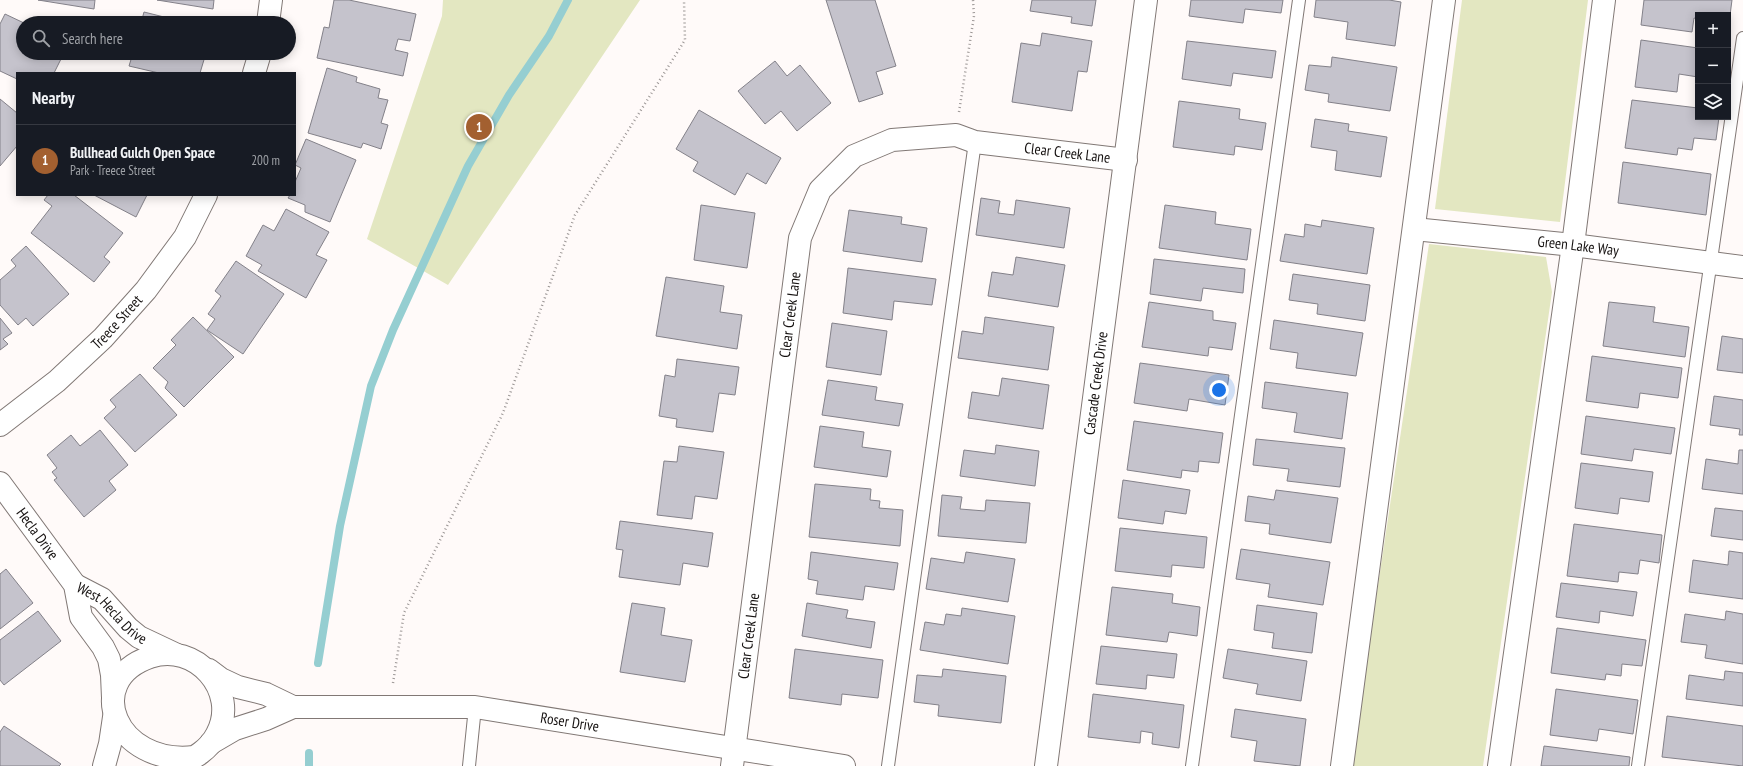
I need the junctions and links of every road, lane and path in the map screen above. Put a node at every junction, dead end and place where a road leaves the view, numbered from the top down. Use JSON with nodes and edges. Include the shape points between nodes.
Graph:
{"nodes":[{"id":1,"x":271,"y":0,"type":"edge"},
{"id":2,"x":684,"y":0,"type":"edge"},
{"id":3,"x":973,"y":0,"type":"edge"},
{"id":4,"x":1146,"y":0,"type":"edge"},
{"id":5,"x":1299,"y":0,"type":"edge"},
{"id":6,"x":1444,"y":0,"type":"edge"},
{"id":7,"x":1604,"y":0,"type":"edge"},
{"id":8,"x":269,"y":16,"type":"edge"},
{"id":9,"x":1743,"y":38,"type":"edge"},
{"id":10,"x":258,"y":60,"type":"edge"},
{"id":11,"x":254,"y":72,"type":"edge"},
{"id":12,"x":965,"y":139,"type":"junction"},
{"id":13,"x":1126,"y":160,"type":"junction"},
{"id":14,"x":206,"y":196,"type":"edge"},
{"id":15,"x":1414,"y":229,"type":"junction"},
{"id":16,"x":1573,"y":245,"type":"junction"},
{"id":17,"x":1712,"y":263,"type":"junction"},
{"id":18,"x":1743,"y":267,"type":"edge"},
{"id":19,"x":0,"y":425,"type":"edge"},
{"id":20,"x":0,"y":482,"type":"edge"},
{"id":21,"x":74,"y":585,"type":"junction"},
{"id":22,"x":175,"y":654,"type":"junction"},
{"id":23,"x":202,"y":665,"type":"junction"},
{"id":24,"x":293,"y":707,"type":"junction"},
{"id":25,"x":389,"y":707,"type":"junction"},
{"id":26,"x":475,"y":707,"type":"junction"},
{"id":27,"x":113,"y":709,"type":"junction"},
{"id":28,"x":211,"y":743,"type":"junction"},
{"id":29,"x":733,"y":758,"type":"edge"},
{"id":30,"x":186,"y":762,"type":"edge"},
{"id":31,"x":104,"y":766,"type":"edge"},
{"id":32,"x":469,"y":766,"type":"edge"},
{"id":33,"x":844,"y":766,"type":"edge"},
{"id":34,"x":888,"y":766,"type":"edge"},
{"id":35,"x":1046,"y":766,"type":"edge"},
{"id":36,"x":1192,"y":766,"type":"edge"},
{"id":37,"x":1342,"y":766,"type":"edge"},
{"id":38,"x":1499,"y":766,"type":"edge"},
{"id":39,"x":1638,"y":766,"type":"edge"}],
"edges":[{"from":1,"to":8,"type":"street"},
{"from":2,"to":25,"type":"path","via":[[685,40],[575,215],[503,413],[404,613]]},
{"from":3,"to":12,"type":"path"},
{"from":4,"to":13,"type":"street","name":"Cascade Creek Drive"},
{"from":5,"to":36,"type":"lane"},
{"from":6,"to":15,"type":"street"},
{"from":7,"to":16,"type":"street"},
{"from":9,"to":17,"type":"lane"},
{"from":10,"to":11,"type":"street"},
{"from":12,"to":13,"type":"street","name":"Clear Creek Lane"},
{"from":12,"to":29,"type":"street","name":"Clear Creek Lane","via":[[892,140],[854,156],[820,190],[800,238]]},
{"from":12,"to":34,"type":"lane"},
{"from":13,"to":35,"type":"street","name":"Cascade Creek Drive"},
{"from":14,"to":19,"type":"street","name":"Treece Street","via":[[185,237],[146,290],[103,338],[57,381]]},
{"from":15,"to":16,"type":"street","name":"Green Lake Way"},
{"from":15,"to":37,"type":"street"},
{"from":16,"to":17,"type":"street","name":"Green Lake Way"},
{"from":16,"to":38,"type":"street"},
{"from":17,"to":18,"type":"street","name":"Green Lake Way"},
{"from":17,"to":39,"type":"lane"},
{"from":20,"to":21,"type":"street","name":"Hecla Drive"},
{"from":21,"to":22,"type":"street","name":"West Hecla Drive","via":[[102,599],[139,637]]},
{"from":21,"to":27,"type":"street","name":"West Hecla Drive","via":[[81,617],[109,659]]},
{"from":22,"to":23,"type":"street"},
{"from":22,"to":27,"type":"street","via":[[152,656],[134,666],[122,678],[116,689]]},
{"from":23,"to":24,"type":"street","via":[[221,679],[266,694]]},
{"from":23,"to":28,"type":"street","via":[[217,682],[223,703],[222,723]]},
{"from":24,"to":25,"type":"street","name":"Roser Drive"},
{"from":24,"to":28,"type":"street","via":[[235,729]]},
{"from":25,"to":26,"type":"street","name":"Roser Drive"},
{"from":26,"to":29,"type":"street","name":"Roser Drive"},
{"from":26,"to":32,"type":"lane"},
{"from":27,"to":30,"type":"street","via":[[120,736],[129,748],[141,757],[155,763]]},
{"from":27,"to":31,"type":"street","via":[[110,744]]},
{"from":28,"to":30,"type":"street","via":[[204,751]]},
{"from":29,"to":33,"type":"street","name":"Roser Drive"}]}
